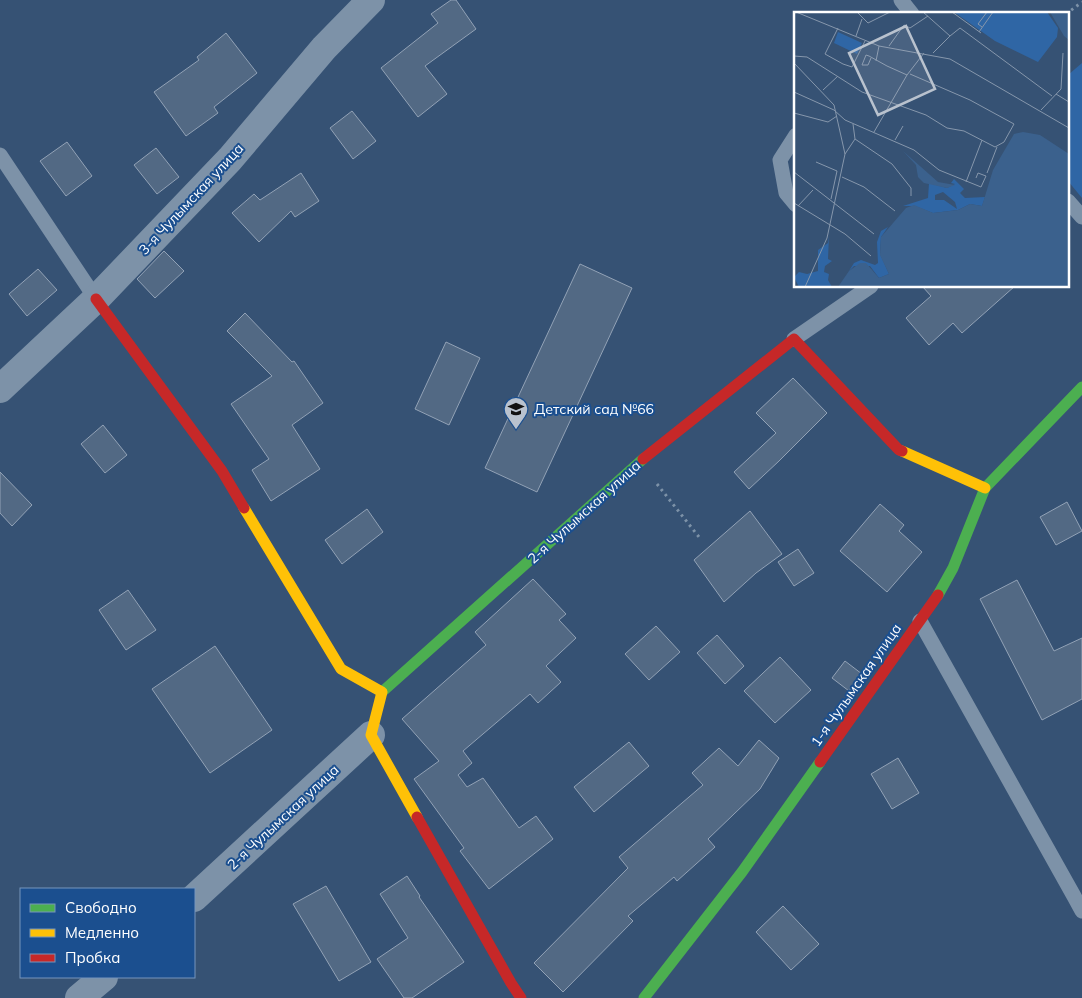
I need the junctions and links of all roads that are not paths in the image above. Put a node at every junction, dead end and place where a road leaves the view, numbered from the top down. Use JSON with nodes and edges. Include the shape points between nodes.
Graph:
{"nodes":[{"id":1,"x":371,"y":0,"type":"edge"},
{"id":2,"x":901,"y":0,"type":"edge"},
{"id":3,"x":910,"y":12,"type":"edge"},
{"id":4,"x":794,"y":138,"type":"edge"},
{"id":5,"x":0,"y":155,"type":"edge"},
{"id":6,"x":1070,"y":202,"type":"edge"},
{"id":7,"x":794,"y":203,"type":"edge"},
{"id":8,"x":1082,"y":217,"type":"edge"},
{"id":9,"x":866,"y":288,"type":"edge"},
{"id":10,"x":96,"y":299,"type":"junction"},
{"id":11,"x":794,"y":338,"type":"junction"},
{"id":12,"x":1082,"y":387,"type":"edge"},
{"id":13,"x":0,"y":389,"type":"edge"},
{"id":14,"x":985,"y":488,"type":"junction"},
{"id":15,"x":920,"y":622,"type":"junction"},
{"id":16,"x":382,"y":692,"type":"junction"},
{"id":17,"x":371,"y":735,"type":"junction"},
{"id":18,"x":195,"y":897,"type":"edge"},
{"id":19,"x":1082,"y":912,"type":"edge"},
{"id":20,"x":103,"y":978,"type":"edge"},
{"id":21,"x":79,"y":998,"type":"edge"},
{"id":22,"x":521,"y":998,"type":"edge"},
{"id":23,"x":644,"y":998,"type":"edge"}],
"edges":[{"from":1,"to":10,"type":"street","name":"3-я Чулымская улица","via":[[324,48],[230,159]]},
{"from":2,"to":3,"type":"lane"},
{"from":4,"to":7,"type":"lane","via":[[780,160],[786,193]]},
{"from":5,"to":10,"type":"lane"},
{"from":6,"to":8,"type":"lane"},
{"from":9,"to":11,"type":"lane"},
{"from":10,"to":13,"type":"street","name":"3-я Чулымская улица"},
{"from":10,"to":16,"type":"street","via":[[222,471],[341,669]]},
{"from":11,"to":14,"type":"street","via":[[899,450]]},
{"from":11,"to":16,"type":"street","name":"2-я Чулымская улица","via":[[639,462]]},
{"from":12,"to":14,"type":"street","name":"1-я Чулымская улица"},
{"from":14,"to":15,"type":"street","name":"1-я Чулымская улица","via":[[953,568]]},
{"from":15,"to":19,"type":"lane"},
{"from":15,"to":23,"type":"street","name":"1-я Чулымская улица","via":[[742,872]]},
{"from":16,"to":17,"type":"street"},
{"from":17,"to":18,"type":"street","name":"2-я Чулымская улица"},
{"from":17,"to":22,"type":"street"},
{"from":20,"to":21,"type":"street"}]}
